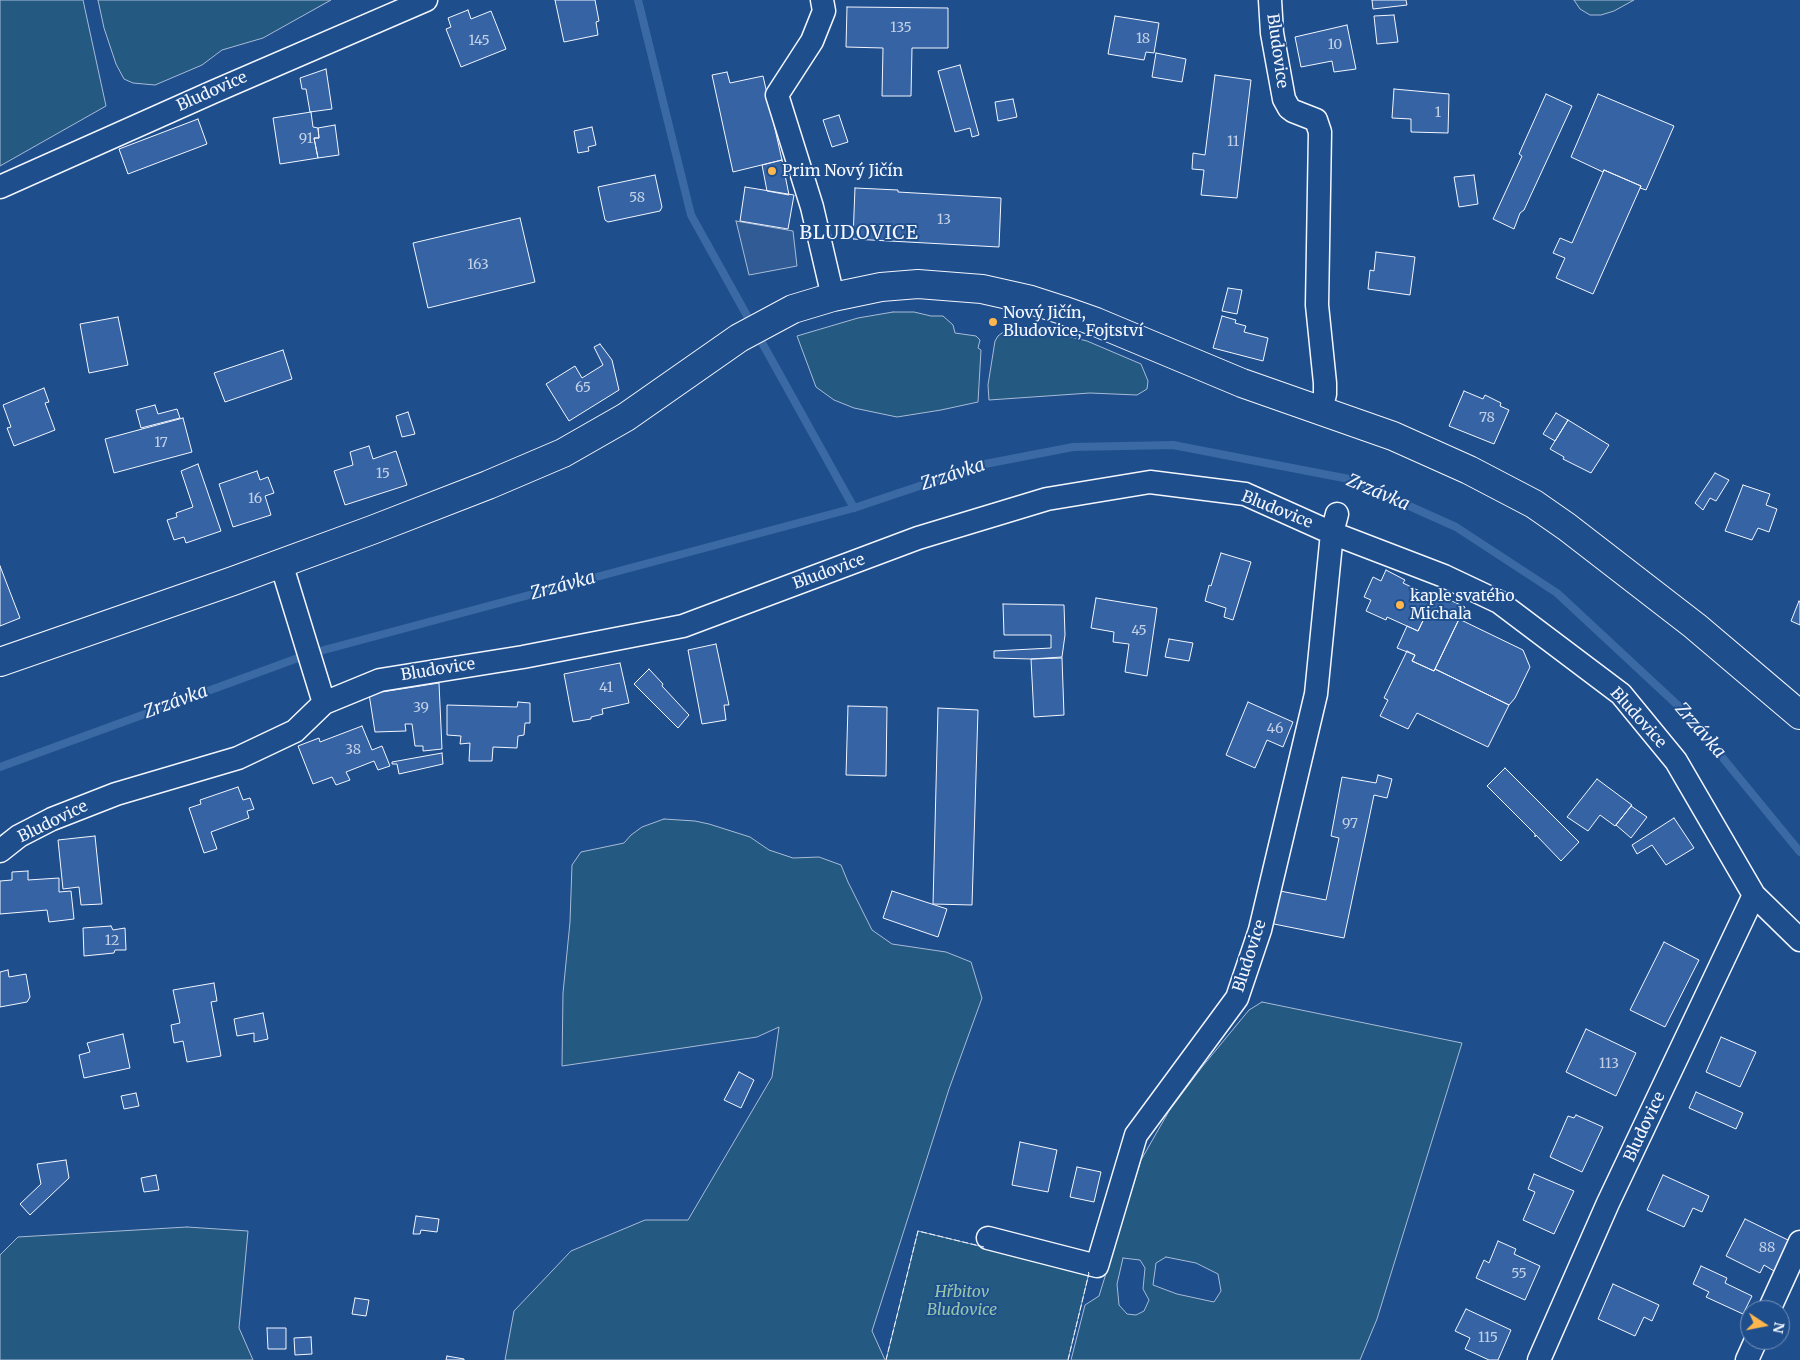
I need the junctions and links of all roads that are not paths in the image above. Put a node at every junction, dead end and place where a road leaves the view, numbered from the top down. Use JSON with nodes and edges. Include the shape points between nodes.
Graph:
{"nodes":[{"id":1,"x":426,"y":0,"type":"edge"},
{"id":2,"x":822,"y":0,"type":"edge"},
{"id":3,"x":1270,"y":0,"type":"edge"},
{"id":4,"x":0,"y":187,"type":"edge"},
{"id":5,"x":833,"y":297,"type":"junction"},
{"id":6,"x":1320,"y":410,"type":"junction"},
{"id":7,"x":1334,"y":524,"type":"junction"},
{"id":8,"x":281,"y":564,"type":"junction"},
{"id":9,"x":0,"y":662,"type":"edge"},
{"id":10,"x":321,"y":693,"type":"junction"},
{"id":11,"x":1800,"y":715,"type":"edge"},
{"id":12,"x":0,"y":851,"type":"edge"},
{"id":13,"x":1754,"y":895,"type":"junction"},
{"id":14,"x":1800,"y":940,"type":"edge"},
{"id":15,"x":988,"y":1238,"type":"dead end"},
{"id":16,"x":1800,"y":1242,"type":"edge"},
{"id":17,"x":1774,"y":1300,"type":"edge"},
{"id":18,"x":1538,"y":1360,"type":"edge"}],
"edges":[{"from":1,"to":4,"type":"street","name":"Bludovice"},
{"from":2,"to":5,"type":"street","via":[[824,11],[812,42],[777,95],[812,208]]},
{"from":3,"to":6,"type":"street","name":"Bludovice","via":[[1272,33],[1284,99],[1293,111],[1316,120],[1320,132],[1317,305],[1325,383]]},
{"from":5,"to":6,"type":"main road","via":[[881,286],[918,284],[998,292],[1096,322],[1242,383]]},
{"from":5,"to":8,"type":"main road","via":[[794,309],[739,338],[626,417],[563,453]]},
{"from":6,"to":11,"type":"main road","via":[[1427,450],[1534,504],[1643,585]]},
{"from":7,"to":10,"type":"street","name":"Bludovice","via":[[1244,494],[1150,482],[1082,493],[1047,499],[918,538],[683,626]]},
{"from":7,"to":13,"type":"street","name":"Bludovice","via":[[1500,602],[1621,694],[1676,761]]},
{"from":7,"to":15,"type":"street","name":"Bludovice","via":[[1316,694],[1260,930],[1236,998],[1136,1135],[1097,1266]]},
{"from":8,"to":9,"type":"main road"},
{"from":8,"to":10,"type":"street"},
{"from":10,"to":12,"type":"street","name":"Bludovice","via":[[295,731],[238,758],[79,808],[19,836]]},
{"from":13,"to":14,"type":"street","name":"Bludovice"},
{"from":13,"to":18,"type":"street","name":"Bludovice"},
{"from":16,"to":17,"type":"street"}]}
